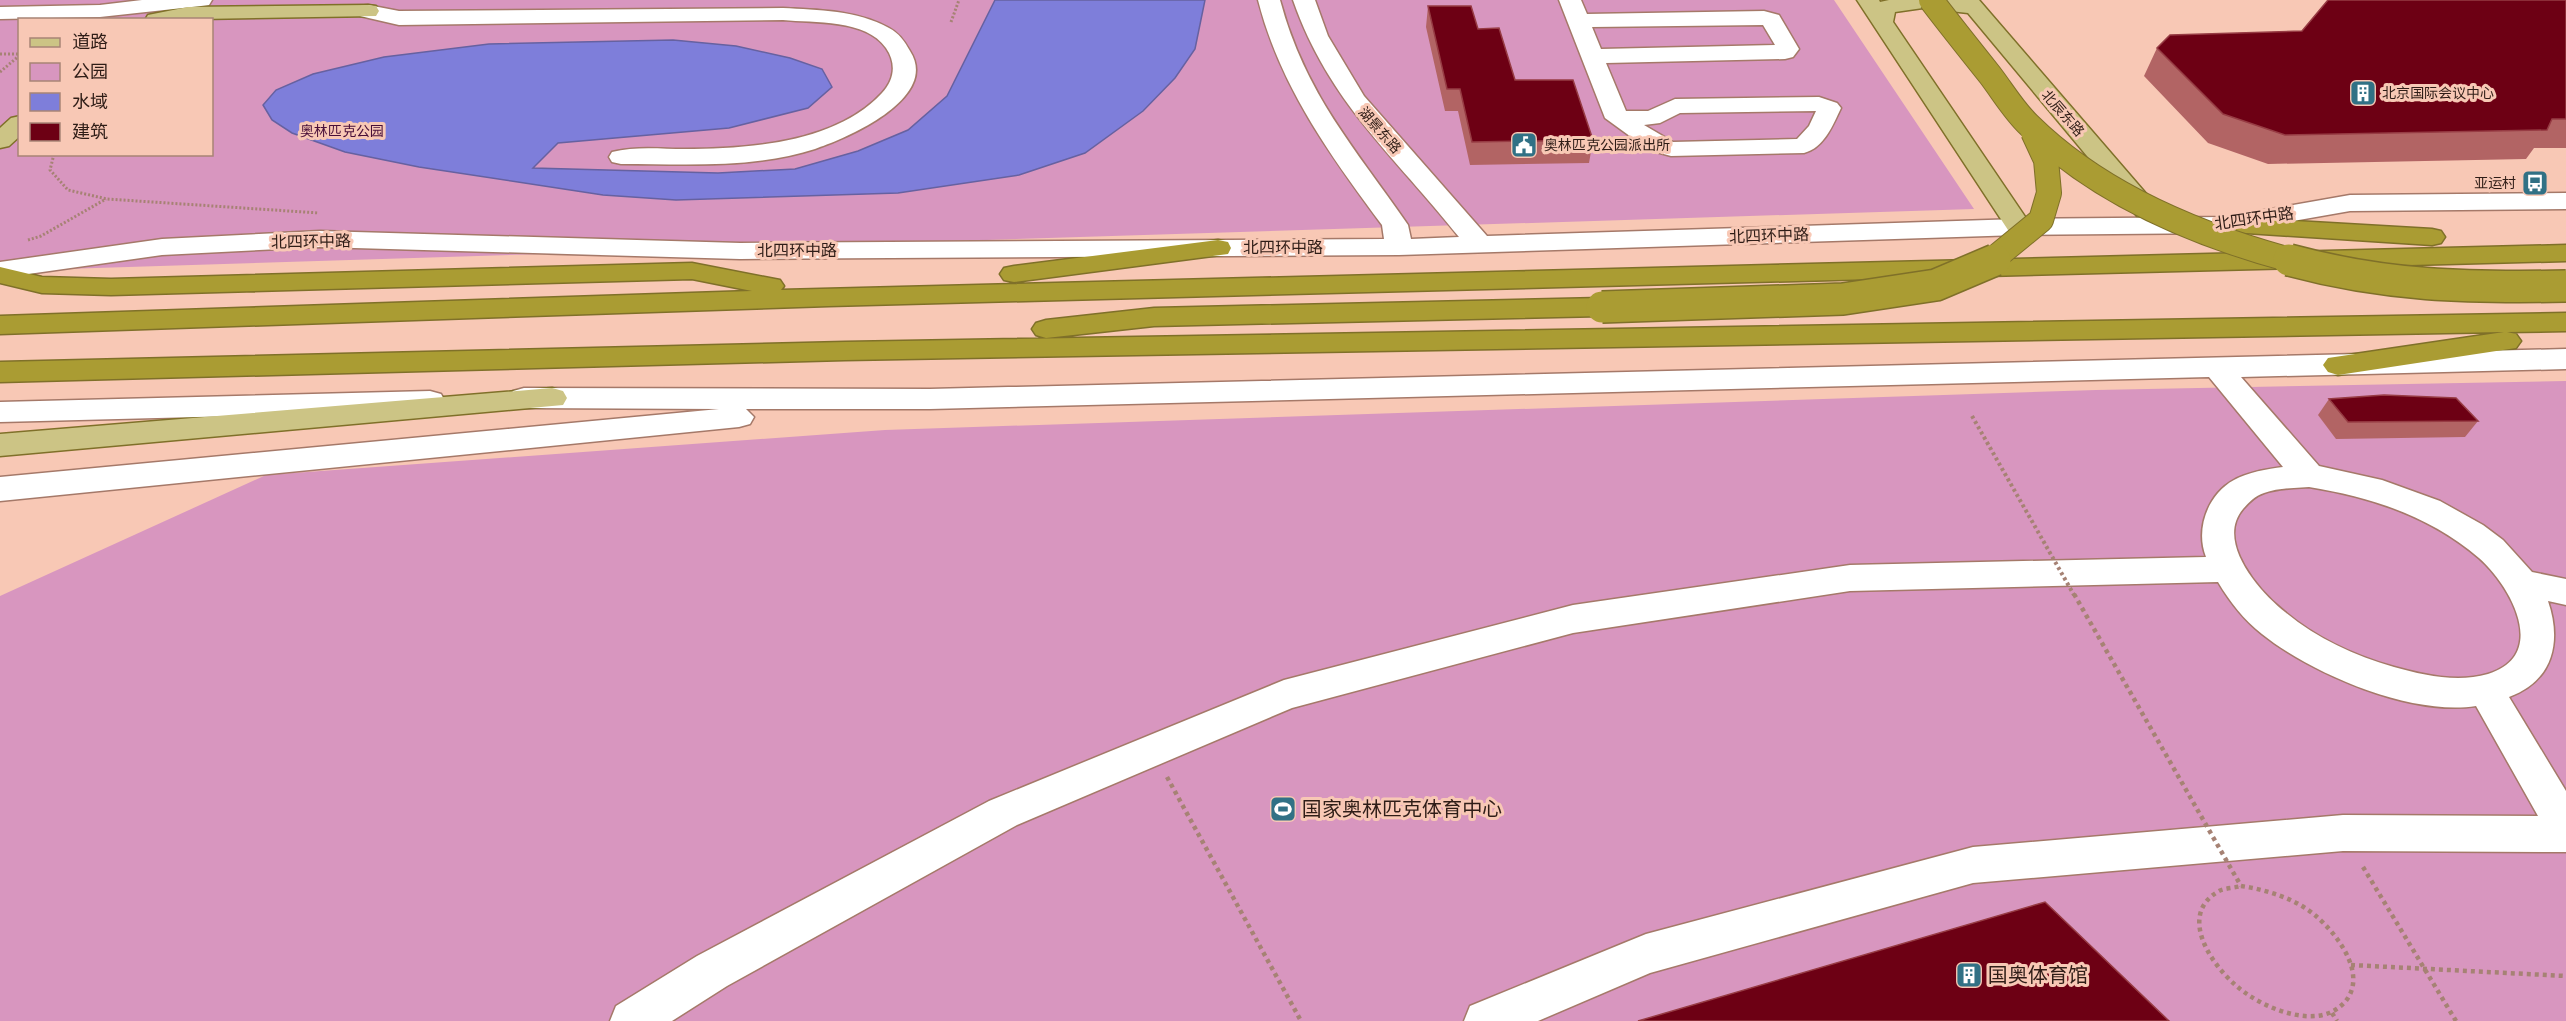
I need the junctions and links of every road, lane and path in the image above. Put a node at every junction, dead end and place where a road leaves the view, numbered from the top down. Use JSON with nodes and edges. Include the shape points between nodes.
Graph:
{"nodes":[{"id":1,"x":201,"y":0,"type":"edge"},
{"id":2,"x":404,"y":0,"type":"edge"},
{"id":3,"x":809,"y":0,"type":"edge"},
{"id":4,"x":959,"y":0,"type":"edge"},
{"id":5,"x":1269,"y":0,"type":"edge"},
{"id":6,"x":1304,"y":0,"type":"edge"},
{"id":7,"x":1868,"y":0,"type":"edge"},
{"id":8,"x":1931,"y":0,"type":"edge"},
{"id":9,"x":1974,"y":8,"type":"edge"},
{"id":10,"x":1712,"y":9,"type":"edge"},
{"id":11,"x":1574,"y":10,"type":"edge"},
{"id":12,"x":8,"y":11,"type":"edge"},
{"id":13,"x":368,"y":11,"type":"junction"},
{"id":14,"x":165,"y":18,"type":"edge"},
{"id":15,"x":1624,"y":20,"type":"junction"},
{"id":16,"x":1672,"y":20,"type":"junction"},
{"id":17,"x":1883,"y":21,"type":"junction"},
{"id":18,"x":951,"y":22,"type":"dead end"},
{"id":19,"x":1737,"y":53,"type":"junction"},
{"id":20,"x":0,"y":54,"type":"edge"},
{"id":21,"x":1690,"y":54,"type":"junction"},
{"id":22,"x":18,"y":55,"type":"edge"},
{"id":23,"x":1640,"y":55,"type":"junction"},
{"id":24,"x":1593,"y":56,"type":"junction"},
{"id":25,"x":18,"y":57,"type":"edge"},
{"id":26,"x":0,"y":72,"type":"edge"},
{"id":27,"x":18,"y":125,"type":"edge"},
{"id":28,"x":2030,"y":126,"type":"junction"},
{"id":29,"x":1820,"y":128,"type":"dead end"},
{"id":30,"x":0,"y":141,"type":"edge"},
{"id":31,"x":54,"y":156,"type":"edge"},
{"id":32,"x":621,"y":157,"type":"dead end"},
{"id":33,"x":107,"y":199,"type":"junction"},
{"id":34,"x":2566,"y":201,"type":"edge"},
{"id":35,"x":326,"y":214,"type":"dead end"},
{"id":36,"x":2159,"y":225,"type":"junction"},
{"id":37,"x":2225,"y":225,"type":"junction"},
{"id":38,"x":2019,"y":227,"type":"junction"},
{"id":39,"x":22,"y":242,"type":"dead end"},
{"id":40,"x":2566,"y":244,"type":"edge"},
{"id":41,"x":1480,"y":245,"type":"junction"},
{"id":42,"x":1399,"y":246,"type":"junction"},
{"id":43,"x":1218,"y":248,"type":"junction"},
{"id":44,"x":2566,"y":253,"type":"edge"},
{"id":45,"x":0,"y":270,"type":"edge"},
{"id":46,"x":0,"y":275,"type":"edge"},
{"id":47,"x":2566,"y":286,"type":"edge"},
{"id":48,"x":829,"y":297,"type":"junction"},
{"id":49,"x":2566,"y":322,"type":"edge"},
{"id":50,"x":0,"y":325,"type":"edge"},
{"id":51,"x":2566,"y":332,"type":"edge"},
{"id":52,"x":845,"y":351,"type":"junction"},
{"id":53,"x":2566,"y":358,"type":"edge"},
{"id":54,"x":2338,"y":365,"type":"junction"},
{"id":55,"x":2217,"y":368,"type":"junction"},
{"id":56,"x":0,"y":372,"type":"edge"},
{"id":57,"x":552,"y":398,"type":"junction"},
{"id":58,"x":930,"y":399,"type":"junction"},
{"id":59,"x":0,"y":412,"type":"edge"},
{"id":60,"x":1972,"y":416,"type":"dead end"},
{"id":61,"x":0,"y":445,"type":"edge"},
{"id":62,"x":2309,"y":476,"type":"junction"},
{"id":63,"x":0,"y":489,"type":"edge"},
{"id":64,"x":2226,"y":568,"type":"junction"},
{"id":65,"x":2523,"y":582,"type":"junction"},
{"id":66,"x":2566,"y":592,"type":"edge"},
{"id":67,"x":2486,"y":691,"type":"junction"},
{"id":68,"x":1153,"y":750,"type":"junction"},
{"id":69,"x":2566,"y":827,"type":"edge"},
{"id":70,"x":2343,"y":833,"type":"junction"},
{"id":71,"x":2566,"y":834,"type":"edge"},
{"id":72,"x":2241,"y":886,"type":"junction"},
{"id":73,"x":2351,"y":965,"type":"junction"},
{"id":74,"x":2566,"y":976,"type":"edge"},
{"id":75,"x":2332,"y":1013,"type":"junction"},
{"id":76,"x":632,"y":1021,"type":"edge"},
{"id":77,"x":1300,"y":1021,"type":"edge"},
{"id":78,"x":1486,"y":1021,"type":"edge"},
{"id":79,"x":2337,"y":1021,"type":"edge"},
{"id":80,"x":2456,"y":1021,"type":"edge"}],
"edges":[{"from":1,"to":12,"type":"street","via":[[100,11]]},
{"from":2,"to":13,"type":"street"},
{"from":3,"to":13,"type":"street"},
{"from":4,"to":18,"type":"path"},
{"from":5,"to":42,"type":"street","via":[[1289,63],[1315,111],[1395,225]]},
{"from":6,"to":41,"type":"street","name":"湖景东路","via":[[1325,58],[1361,108]]},
{"from":7,"to":17,"type":"main road"},
{"from":8,"to":28,"type":"highway","bridge":true},
{"from":9,"to":17,"type":"main road","via":[[1948,2],[1895,2],[1884,8]]},
{"from":9,"to":36,"type":"main road","name":"北辰东路"},
{"from":10,"to":16,"type":"street"},
{"from":10,"to":19,"type":"street"},
{"from":10,"to":19,"type":"street","via":[[1771,20],[1788,49]]},
{"from":11,"to":15,"type":"street"},
{"from":11,"to":24,"type":"street"},
{"from":13,"to":14,"type":"main road","via":[[188,13]]},
{"from":13,"to":32,"type":"street","via":[[399,18],[783,14],[844,19],[883,32],[903,59],[904,77],[893,96],[872,114],[841,131],[795,146],[749,154]]},
{"from":15,"to":16,"type":"street"},
{"from":15,"to":23,"type":"street"},
{"from":16,"to":21,"type":"street"},
{"from":17,"to":38,"type":"main road"},
{"from":19,"to":21,"type":"street"},
{"from":20,"to":22,"type":"path"},
{"from":21,"to":23,"type":"street"},
{"from":23,"to":24,"type":"street"},
{"from":24,"to":29,"type":"street","via":[[1617,118],[1669,131]]},
{"from":25,"to":26,"type":"path"},
{"from":27,"to":30,"type":"main road"},
{"from":28,"to":47,"type":"highway","bridge":true,"via":[[2096,178],[2154,210],[2208,234],[2274,255],[2346,273],[2421,285]]},
{"from":28,"to":52,"type":"highway","bridge":true,"via":[[2046,159],[2049,193],[2041,220],[1997,259],[1936,285],[1843,299],[1154,317]]},
{"from":31,"to":33,"type":"path","via":[[50,170],[68,190]]},
{"from":33,"to":35,"type":"path"},
{"from":33,"to":39,"type":"path","via":[[41,236]]},
{"from":34,"to":37,"type":"street","name":"北四环中路","via":[[2350,203]]},
{"from":36,"to":37,"type":"street","name":"北四环中路"},
{"from":36,"to":38,"type":"street","name":"北四环中路"},
{"from":37,"to":40,"type":"highway"},
{"from":38,"to":41,"type":"street","name":"北四环中路"},
{"from":41,"to":42,"type":"street","name":"北四环中路"},
{"from":42,"to":43,"type":"street","name":"北四环中路"},
{"from":43,"to":45,"type":"street","name":"北四环中路","via":[[740,251],[320,238],[162,247]]},
{"from":43,"to":48,"type":"highway"},
{"from":44,"to":48,"type":"highway"},
{"from":46,"to":48,"type":"highway","via":[[42,285],[111,287],[692,271]]},
{"from":48,"to":50,"type":"highway"},
{"from":49,"to":52,"type":"highway"},
{"from":51,"to":54,"type":"highway"},
{"from":52,"to":56,"type":"highway"},
{"from":53,"to":54,"type":"street"},
{"from":54,"to":55,"type":"street"},
{"from":55,"to":58,"type":"street"},
{"from":55,"to":62,"type":"street"},
{"from":57,"to":58,"type":"street"},
{"from":57,"to":59,"type":"street"},
{"from":57,"to":61,"type":"main road"},
{"from":58,"to":63,"type":"street"},
{"from":60,"to":72,"type":"path","bridge":true},
{"from":62,"to":64,"type":"street","via":[[2270,479],[2240,491],[2222,511],[2217,537]]},
{"from":62,"to":65,"type":"street","via":[[2364,485],[2450,520],[2491,549]]},
{"from":64,"to":67,"type":"street","via":[[2251,602],[2288,634],[2335,662],[2388,682],[2440,692]]},
{"from":64,"to":68,"type":"street","via":[[1850,578],[1573,619],[1284,695]]},
{"from":65,"to":66,"type":"street"},
{"from":65,"to":67,"type":"street","via":[[2542,618],[2542,651],[2523,676]]},
{"from":67,"to":69,"type":"street"},
{"from":68,"to":76,"type":"street","via":[[1003,813],[712,970]]},
{"from":68,"to":77,"type":"path"},
{"from":70,"to":71,"type":"street"},
{"from":70,"to":78,"type":"street","via":[[1973,865],[1646,954]]},
{"from":70,"to":80,"type":"path"},
{"from":72,"to":73,"type":"path","via":[[2262,889],[2307,909],[2342,945]]},
{"from":72,"to":75,"type":"path","via":[[2220,890],[2205,901],[2199,917],[2201,938],[2212,960],[2231,982],[2255,1000],[2282,1012],[2309,1017]]},
{"from":73,"to":74,"type":"path","bridge":true},
{"from":73,"to":75,"type":"path","via":[[2353,985],[2346,1002]]},
{"from":75,"to":79,"type":"path"}]}
